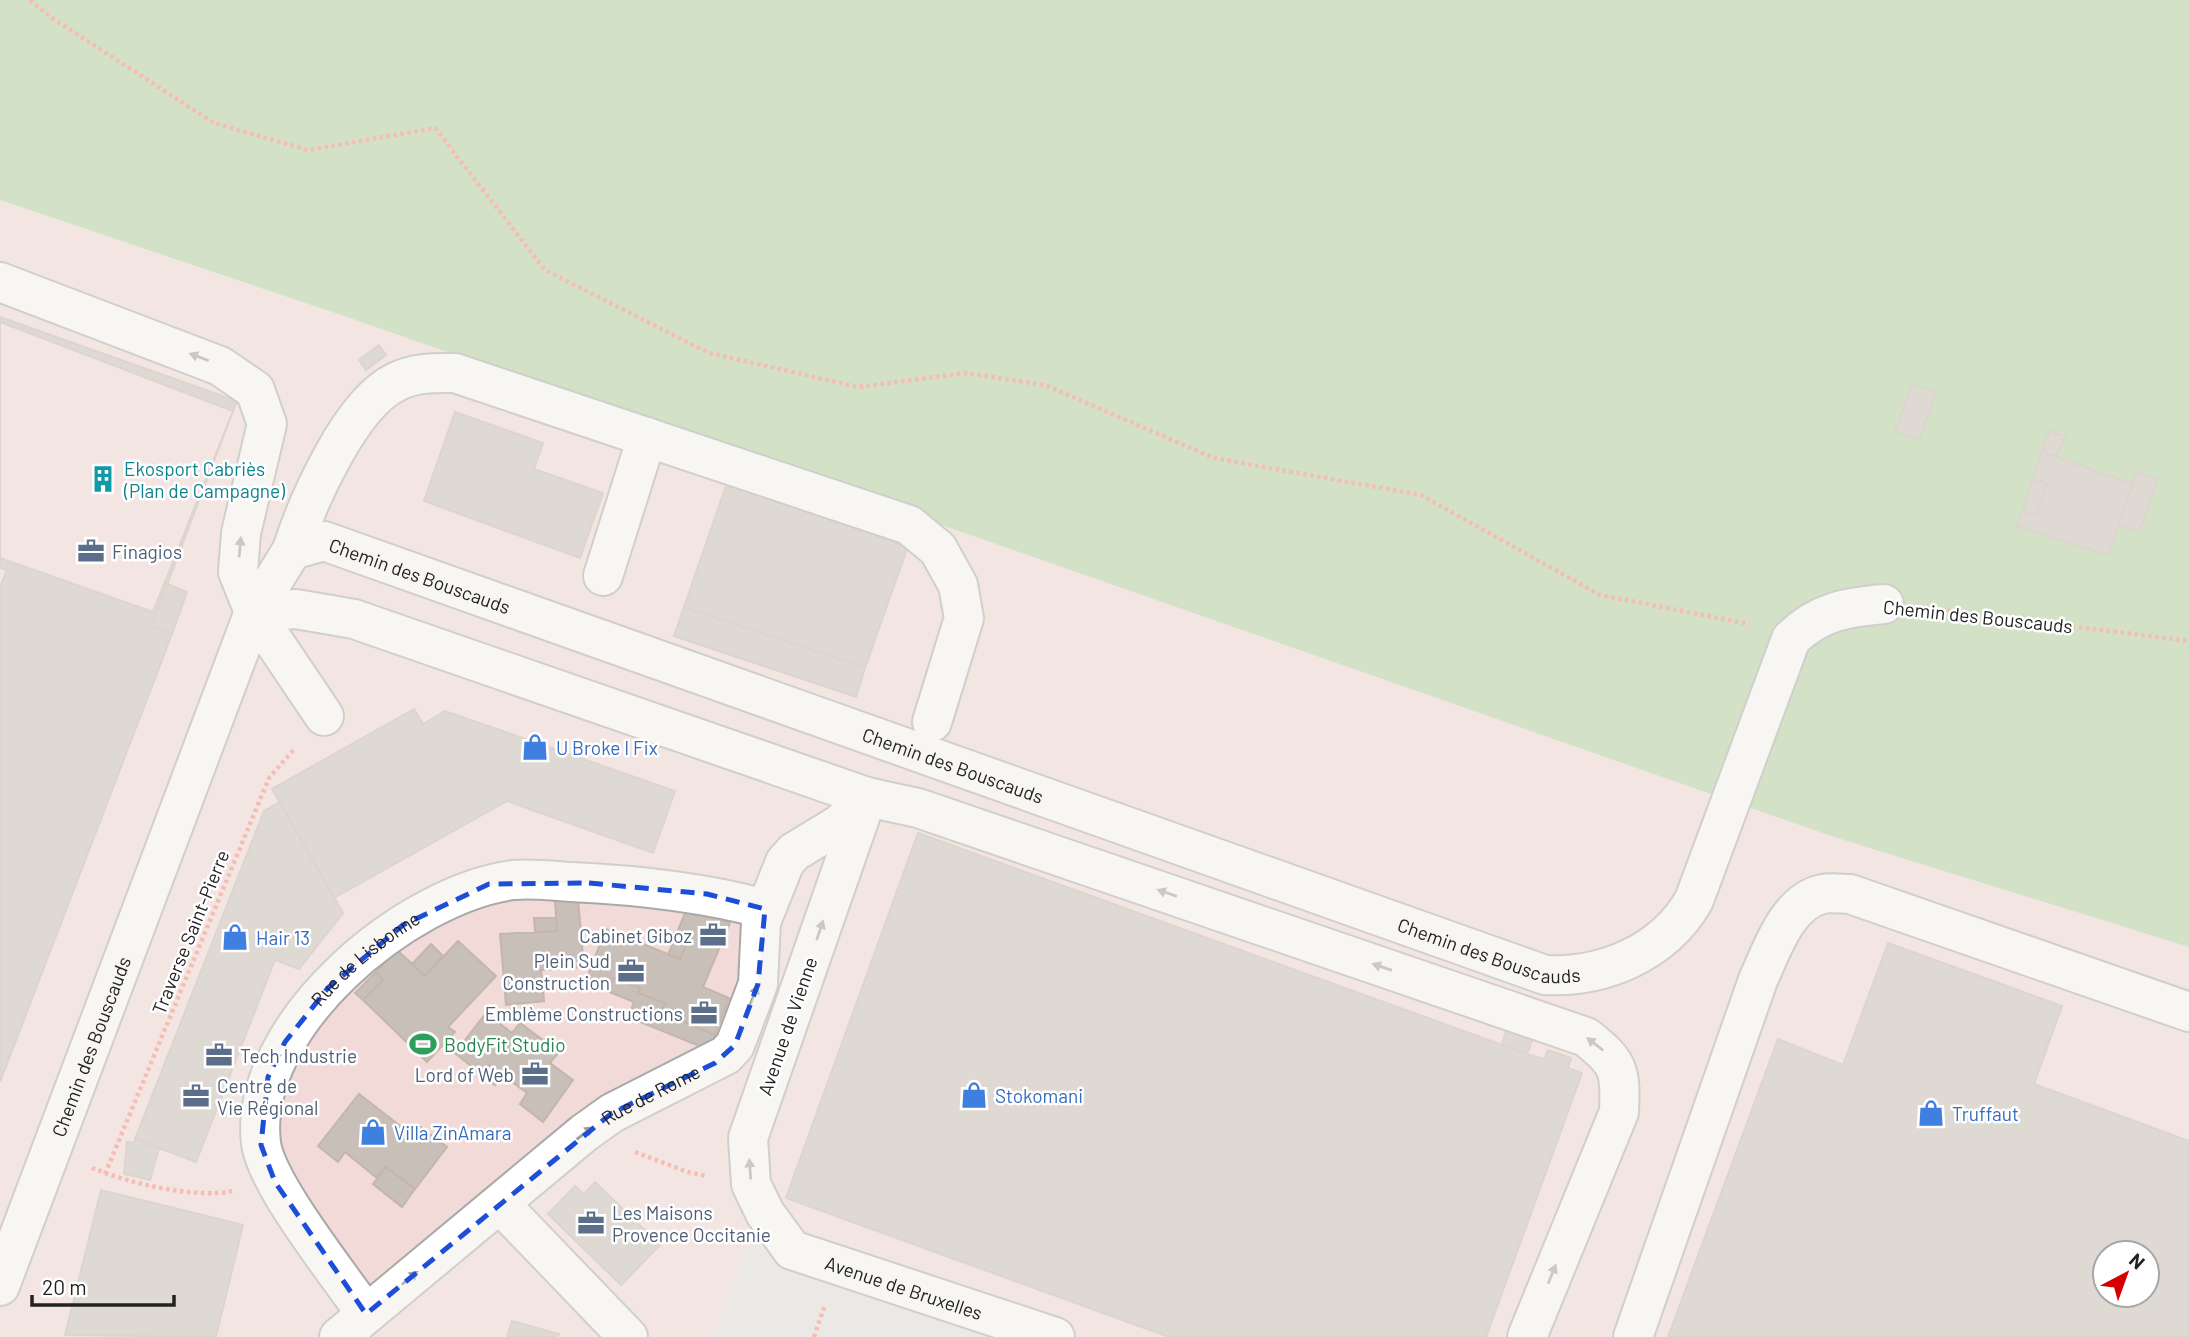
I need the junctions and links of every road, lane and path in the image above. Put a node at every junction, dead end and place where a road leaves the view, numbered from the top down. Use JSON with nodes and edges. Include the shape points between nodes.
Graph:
{"nodes":[{"id":1,"x":30,"y":0,"type":"edge"},
{"id":2,"x":0,"y":282,"type":"edge"},
{"id":3,"x":647,"y":438,"type":"junction"},
{"id":4,"x":292,"y":550,"type":"junction"},
{"id":5,"x":603,"y":576,"type":"dead end"},
{"id":6,"x":1884,"y":604,"type":"joint"},
{"id":7,"x":254,"y":612,"type":"junction"},
{"id":8,"x":1802,"y":627,"type":"junction"},
{"id":9,"x":2189,"y":641,"type":"edge"},
{"id":10,"x":324,"y":716,"type":"joint"},
{"id":11,"x":932,"y":722,"type":"dead end"},
{"id":12,"x":867,"y":797,"type":"junction"},
{"id":13,"x":765,"y":909,"type":"junction"},
{"id":14,"x":2189,"y":1012,"type":"edge"},
{"id":15,"x":584,"y":1133,"type":"junction"},
{"id":16,"x":52,"y":1152,"type":"junction"},
{"id":17,"x":105,"y":1174,"type":"junction"},
{"id":18,"x":275,"y":1182,"type":"junction"},
{"id":19,"x":751,"y":1184,"type":"junction"},
{"id":20,"x":500,"y":1204,"type":"junction"},
{"id":21,"x":792,"y":1250,"type":"joint"},
{"id":22,"x":0,"y":1286,"type":"edge"},
{"id":23,"x":352,"y":1326,"type":"edge"},
{"id":24,"x":628,"y":1337,"type":"edge"},
{"id":25,"x":1055,"y":1337,"type":"edge"},
{"id":26,"x":1527,"y":1337,"type":"edge"},
{"id":27,"x":1633,"y":1337,"type":"edge"}],
"edges":[{"from":1,"to":8,"type":"path","via":[[214,124],[308,149],[435,128],[545,270],[709,353],[858,387],[965,373],[1045,385],[1214,458],[1420,495],[1600,595],[1742,624]]},
{"from":7,"to":2,"type":"street","one_way":true,"via":[[238,572],[241,533],[267,424],[255,390],[220,366]]},
{"from":3,"to":4,"type":"street","via":[[455,373],[425,373],[395,382],[368,403],[352,424],[303,517]]},
{"from":3,"to":5,"type":"street"},
{"from":3,"to":11,"type":"street","via":[[909,526],[938,549],[958,585],[964,618]]},
{"from":4,"to":7,"type":"street","name":"Chemin des Bouscauds"},
{"from":4,"to":8,"type":"street","name":"Chemin des Bouscauds","via":[[324,541],[1545,975],[1602,970],[1657,944],[1686,916],[1782,654]]},
{"from":6,"to":8,"type":"street","name":"Chemin des Bouscauds","via":[[1848,607]]},
{"from":6,"to":9,"type":"path","name":"Chemin des Bouscauds"},
{"from":7,"to":10,"type":"street"},
{"from":7,"to":12,"type":"street","via":[[296,610],[354,620]]},
{"from":7,"to":16,"type":"street","name":"Chemin des Bouscauds"},
{"from":10,"to":17,"type":"path","name":"Traverse Saint-Pierre","via":[[270,778]]},
{"from":12,"to":13,"type":"street","name":"Rue de Rome","via":[[840,824],[794,852]]},
{"from":19,"to":12,"type":"street","name":"Avenue de Vienne","one_way":true,"via":[[748,1138]]},
{"from":26,"to":12,"type":"street","one_way":true,"via":[[1619,1112],[1620,1083],[1612,1057],[1586,1037],[918,808]]},
{"from":15,"to":13,"type":"street","name":"Rue de Rome","one_way":true,"via":[[612,1113],[715,1063],[735,1045],[758,985]]},
{"from":13,"to":18,"type":"street","name":"Rue de Lisbonne","via":[[707,894],[516,880],[457,895],[402,925],[328,988],[275,1060],[261,1105],[261,1145]]},
{"from":14,"to":27,"type":"street","via":[[1850,894],[1821,894],[1800,907],[1779,933],[1758,980]]},
{"from":15,"to":19,"type":"path","via":[[688,1172]]},
{"from":15,"to":20,"type":"street","name":"Rue de Rome"},
{"from":16,"to":17,"type":"path"},
{"from":16,"to":22,"type":"street","name":"Chemin des Bouscauds"},
{"from":17,"to":18,"type":"path","via":[[216,1194]]},
{"from":18,"to":23,"type":"street","name":"Rue de Lisbonne"},
{"from":19,"to":21,"type":"street","name":"Avenue de Vienne"},
{"from":23,"to":20,"type":"street","name":"Rue de Rome","one_way":true},
{"from":20,"to":24,"type":"street"},
{"from":21,"to":25,"type":"street","name":"Avenue de Bruxelles"}]}
